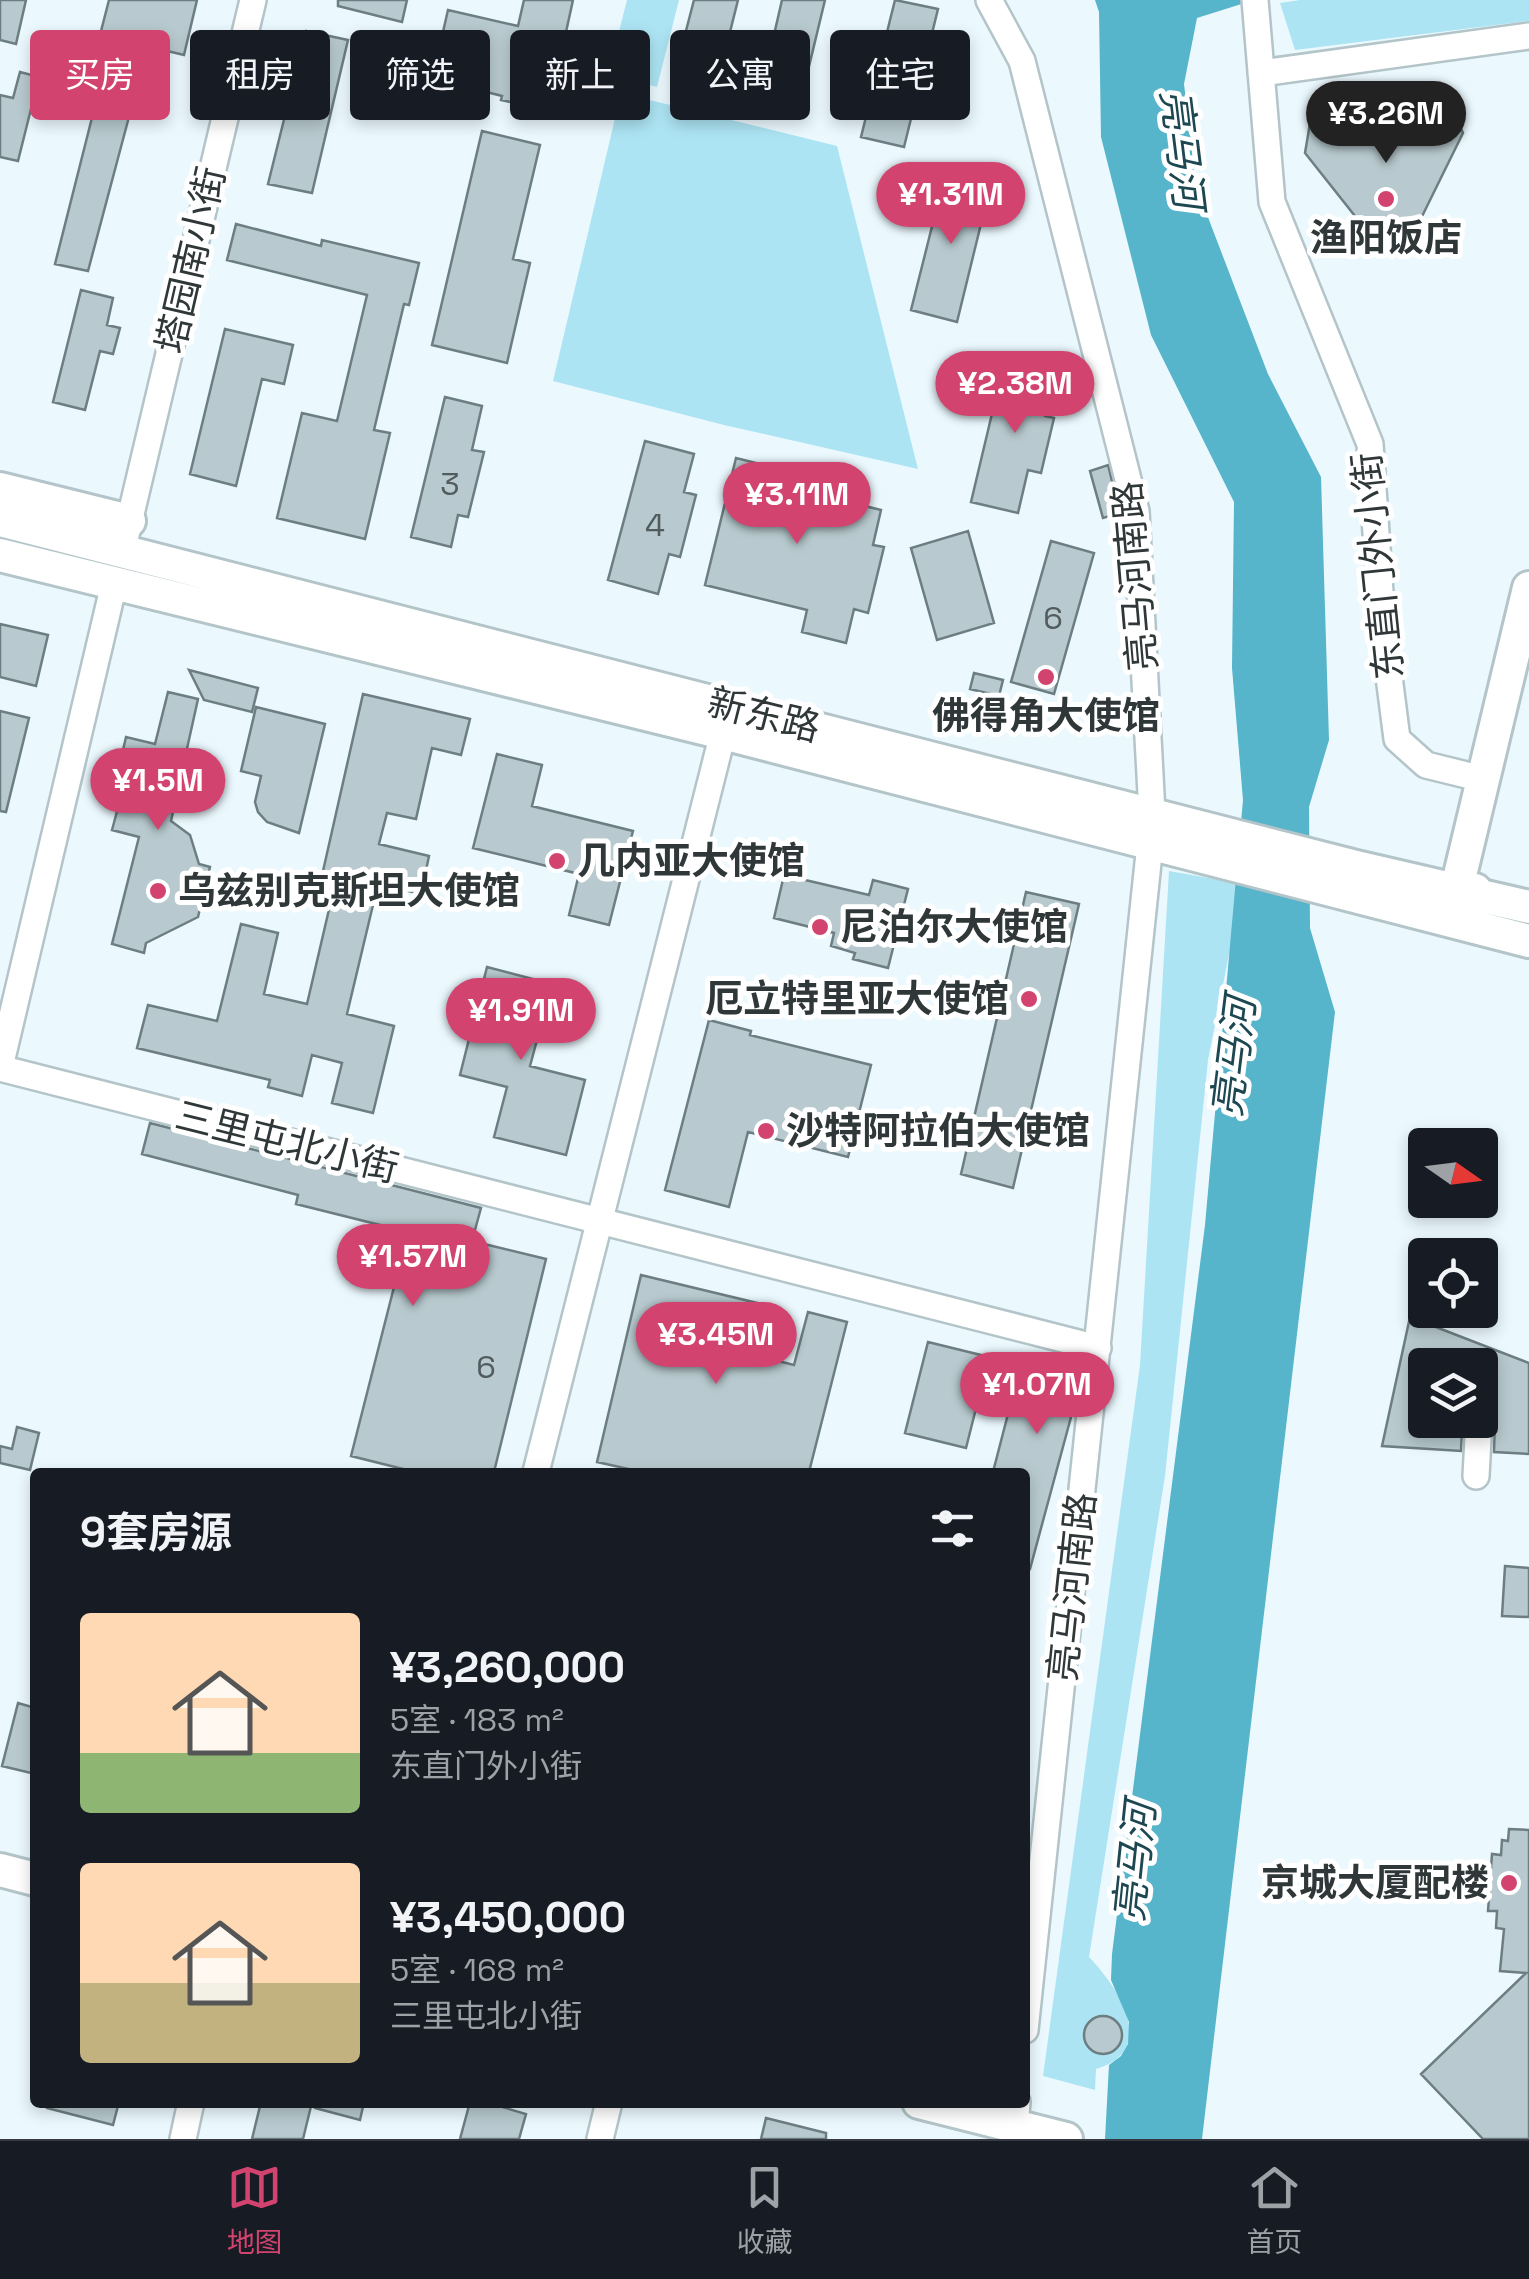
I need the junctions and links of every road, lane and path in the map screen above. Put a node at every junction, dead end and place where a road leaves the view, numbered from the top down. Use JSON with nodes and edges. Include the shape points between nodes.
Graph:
{"nodes":[{"id":1,"x":253,"y":0,"type":"edge"},
{"id":2,"x":988,"y":0,"type":"edge"},
{"id":3,"x":1256,"y":3,"type":"edge"},
{"id":4,"x":1529,"y":36,"type":"edge"},
{"id":5,"x":1261,"y":72,"type":"junction"},
{"id":6,"x":0,"y":490,"type":"edge"},
{"id":7,"x":0,"y":520,"type":"edge"},
{"id":8,"x":126,"y":536,"type":"junction"},
{"id":9,"x":0,"y":555,"type":"edge"},
{"id":10,"x":114,"y":584,"type":"junction"},
{"id":11,"x":1529,"y":588,"type":"edge"},
{"id":12,"x":724,"y":733,"type":"junction"},
{"id":13,"x":1483,"y":779,"type":"junction"},
{"id":14,"x":1151,"y":829,"type":"junction"},
{"id":15,"x":1350,"y":881,"type":"junction"},
{"id":16,"x":1529,"y":885,"type":"edge"},
{"id":17,"x":1456,"y":892,"type":"junction"},
{"id":18,"x":1529,"y":907,"type":"edge"},
{"id":19,"x":1529,"y":940,"type":"edge"},
{"id":20,"x":0,"y":1068,"type":"edge"},
{"id":21,"x":601,"y":1223,"type":"junction"},
{"id":22,"x":1098,"y":1348,"type":"junction"},
{"id":23,"x":1478,"y":1438,"type":"edge"},
{"id":24,"x":537,"y":1468,"type":"edge"},
{"id":25,"x":1476,"y":1476,"type":"dead end"},
{"id":26,"x":0,"y":1870,"type":"edge"},
{"id":27,"x":30,"y":1878,"type":"edge"},
{"id":28,"x":1030,"y":1983,"type":"edge"},
{"id":29,"x":190,"y":2108,"type":"edge"},
{"id":30,"x":608,"y":2108,"type":"edge"},
{"id":31,"x":946,"y":2108,"type":"edge"},
{"id":32,"x":1015,"y":2123,"type":"edge"},
{"id":33,"x":182,"y":2139,"type":"edge"},
{"id":34,"x":600,"y":2139,"type":"edge"},
{"id":35,"x":1066,"y":2139,"type":"edge"}],
"edges":[{"from":1,"to":8,"type":"street","name":"塔园南小街"},
{"from":2,"to":14,"type":"street","name":"亮马河南路","via":[[1022,62],[1136,511]]},
{"from":3,"to":5,"type":"street","name":"东直门外小街"},
{"from":4,"to":5,"type":"street"},
{"from":5,"to":13,"type":"street","name":"东直门外小街","via":[[1272,202],[1370,444],[1397,739],[1426,765]]},
{"from":6,"to":8,"type":"main road","name":"新东路"},
{"from":7,"to":8,"type":"main road","name":"新东路"},
{"from":8,"to":14,"type":"main road","name":"新东路"},
{"from":9,"to":10,"type":"main road","name":"新东路"},
{"from":10,"to":12,"type":"main road","name":"新东路"},
{"from":10,"to":20,"type":"street"},
{"from":11,"to":13,"type":"main road"},
{"from":12,"to":14,"type":"main road","name":"新东路"},
{"from":12,"to":21,"type":"street"},
{"from":13,"to":17,"type":"main road"},
{"from":14,"to":15,"type":"main road","name":"新东路"},
{"from":14,"to":22,"type":"street","name":"亮马河南路"},
{"from":15,"to":17,"type":"main road","name":"新东路"},
{"from":15,"to":19,"type":"main road","name":"新东路"},
{"from":16,"to":17,"type":"main road"},
{"from":17,"to":18,"type":"main road","name":"新东路"},
{"from":20,"to":21,"type":"street","name":"三里屯北小街"},
{"from":21,"to":22,"type":"street","name":"三里屯北小街"},
{"from":21,"to":24,"type":"street"},
{"from":22,"to":28,"type":"street","name":"亮马河南路"},
{"from":23,"to":25,"type":"street"},
{"from":26,"to":27,"type":"main road"},
{"from":29,"to":33,"type":"street"},
{"from":30,"to":34,"type":"street"},
{"from":31,"to":32,"type":"main road"},
{"from":32,"to":35,"type":"main road"}]}
